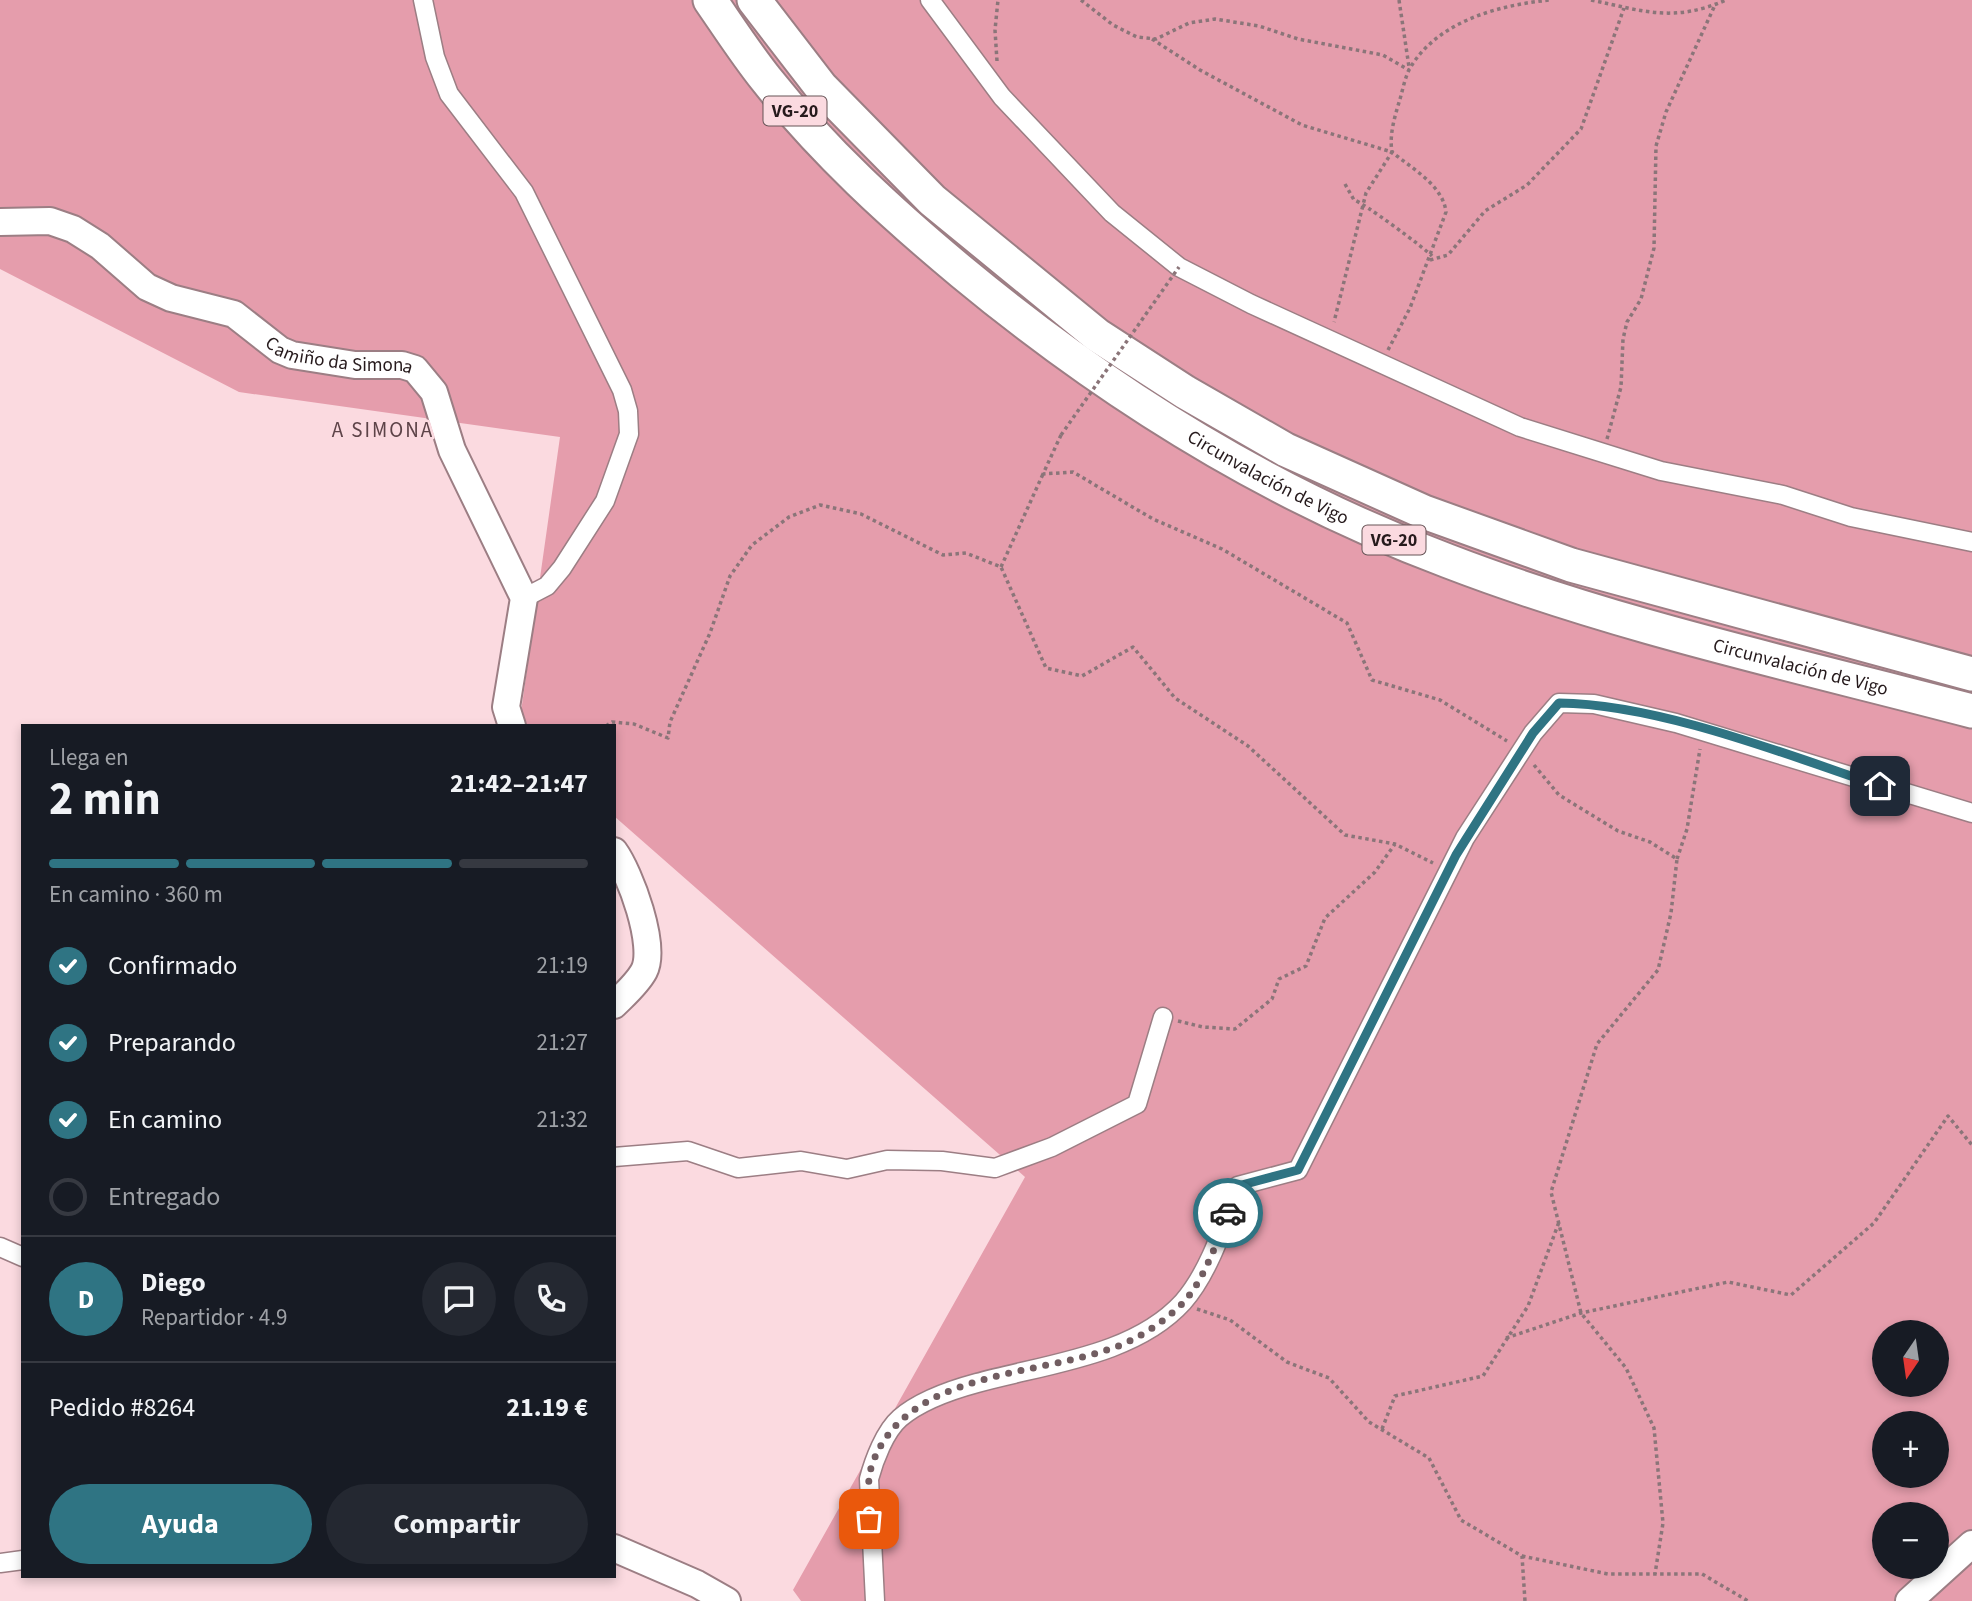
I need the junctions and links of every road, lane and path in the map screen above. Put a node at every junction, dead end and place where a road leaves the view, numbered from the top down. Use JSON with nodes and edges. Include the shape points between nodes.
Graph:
{"nodes":[{"id":1,"x":423,"y":0,"type":"edge"},
{"id":2,"x":710,"y":0,"type":"edge"},
{"id":3,"x":754,"y":0,"type":"edge"},
{"id":4,"x":930,"y":0,"type":"edge"},
{"id":5,"x":998,"y":0,"type":"edge"},
{"id":6,"x":1081,"y":0,"type":"edge"},
{"id":7,"x":1399,"y":0,"type":"edge"},
{"id":8,"x":1550,"y":0,"type":"edge"},
{"id":9,"x":1591,"y":0,"type":"edge"},
{"id":10,"x":1726,"y":0,"type":"edge"},
{"id":11,"x":1716,"y":5,"type":"junction"},
{"id":12,"x":1624,"y":8,"type":"junction"},
{"id":13,"x":1152,"y":39,"type":"junction"},
{"id":14,"x":1409,"y":69,"type":"junction"},
{"id":15,"x":991,"y":83,"type":"junction"},
{"id":16,"x":1392,"y":152,"type":"junction"},
{"id":17,"x":1345,"y":184,"type":"dead end"},
{"id":18,"x":1364,"y":202,"type":"junction"},
{"id":19,"x":0,"y":222,"type":"edge"},
{"id":20,"x":1431,"y":258,"type":"junction"},
{"id":21,"x":1180,"y":267,"type":"junction"},
{"id":22,"x":1329,"y":338,"type":"junction"},
{"id":23,"x":1381,"y":361,"type":"junction"},
{"id":24,"x":1603,"y":454,"type":"junction"},
{"id":25,"x":1043,"y":474,"type":"junction"},
{"id":26,"x":1972,"y":542,"type":"edge"},
{"id":27,"x":1001,"y":567,"type":"junction"},
{"id":28,"x":524,"y":598,"type":"junction"},
{"id":29,"x":1972,"y":674,"type":"edge"},
{"id":30,"x":1972,"y":711,"type":"edge"},
{"id":31,"x":511,"y":724,"type":"edge"},
{"id":32,"x":609,"y":724,"type":"edge"},
{"id":33,"x":1703,"y":730,"type":"junction"},
{"id":34,"x":1521,"y":750,"type":"junction"},
{"id":35,"x":1972,"y":813,"type":"edge"},
{"id":36,"x":1395,"y":844,"type":"junction"},
{"id":37,"x":616,"y":853,"type":"edge"},
{"id":38,"x":1677,"y":859,"type":"junction"},
{"id":39,"x":1447,"y":872,"type":"junction"},
{"id":40,"x":616,"y":1003,"type":"edge"},
{"id":41,"x":1163,"y":1017,"type":"joint"},
{"id":42,"x":1972,"y":1145,"type":"edge"},
{"id":43,"x":616,"y":1157,"type":"edge"},
{"id":44,"x":1559,"y":1220,"type":"junction"},
{"id":45,"x":0,"y":1247,"type":"edge"},
{"id":46,"x":21,"y":1256,"type":"edge"},
{"id":47,"x":1182,"y":1303,"type":"junction"},
{"id":48,"x":1581,"y":1313,"type":"junction"},
{"id":49,"x":1506,"y":1338,"type":"junction"},
{"id":50,"x":1382,"y":1429,"type":"junction"},
{"id":51,"x":1972,"y":1544,"type":"edge"},
{"id":52,"x":616,"y":1549,"type":"edge"},
{"id":53,"x":1522,"y":1556,"type":"junction"},
{"id":54,"x":21,"y":1560,"type":"edge"},
{"id":55,"x":0,"y":1563,"type":"edge"},
{"id":56,"x":1655,"y":1574,"type":"junction"},
{"id":57,"x":727,"y":1601,"type":"edge"},
{"id":58,"x":874,"y":1601,"type":"edge"},
{"id":59,"x":1525,"y":1601,"type":"edge"},
{"id":60,"x":1748,"y":1601,"type":"edge"},
{"id":61,"x":1909,"y":1601,"type":"edge"}],
"edges":[{"from":1,"to":28,"type":"street","via":[[435,57],[449,94],[524,192],[622,390],[628,411],[623,458],[605,501],[547,586]]},
{"from":2,"to":30,"type":"highway","name":"Circunvalación de Vigo","number":"VG-20","via":[[769,82],[892,212],[1023,323],[1201,444],[1343,517],[1506,582]]},
{"from":3,"to":29,"type":"highway","name":"Circunvalación de Vigo","number":"VG-20","via":[[821,87],[932,200],[1097,335],[1185,393],[1286,450],[1423,512],[1571,565]]},
{"from":4,"to":15,"type":"street"},
{"from":5,"to":15,"type":"path","via":[[997,65]]},
{"from":6,"to":13,"type":"path","via":[[1125,33]]},
{"from":7,"to":14,"type":"path"},
{"from":8,"to":14,"type":"path","via":[[1489,9],[1443,35]]},
{"from":9,"to":12,"type":"path"},
{"from":10,"to":11,"type":"path"},
{"from":11,"to":12,"type":"path","via":[[1665,15]]},
{"from":11,"to":24,"type":"path","via":[[1666,112],[1656,146],[1654,248],[1641,299],[1627,322],[1622,387]]},
{"from":12,"to":20,"type":"path","via":[[1581,129],[1527,185],[1485,211],[1448,255]]},
{"from":13,"to":14,"type":"path","via":[[1189,23],[1215,19],[1383,55]]},
{"from":13,"to":16,"type":"path","via":[[1303,125]]},
{"from":14,"to":16,"type":"path","via":[[1393,123]]},
{"from":15,"to":21,"type":"street","via":[[1112,214]]},
{"from":16,"to":18,"type":"path"},
{"from":16,"to":20,"type":"path","via":[[1431,184],[1445,204]]},
{"from":17,"to":18,"type":"path","via":[[1354,200]]},
{"from":18,"to":20,"type":"path","via":[[1401,234],[1421,244]]},
{"from":18,"to":22,"type":"path"},
{"from":19,"to":28,"type":"street","name":"Camiño da Simona","via":[[50,221],[73,229],[148,287],[184,303],[234,314],[292,355],[415,369],[434,392],[452,450]]},
{"from":20,"to":23,"type":"path"},
{"from":21,"to":22,"type":"street"},
{"from":21,"to":25,"type":"path","bridge":true,"via":[[1061,435]]},
{"from":22,"to":23,"type":"street"},
{"from":23,"to":24,"type":"street","via":[[1520,427]]},
{"from":24,"to":26,"type":"street","via":[[1661,471],[1783,495],[1852,517]]},
{"from":25,"to":27,"type":"path"},
{"from":25,"to":34,"type":"path","via":[[1073,472],[1153,519],[1222,549],[1347,623],[1372,680],[1440,700]]},
{"from":27,"to":32,"type":"path","via":[[966,553],[943,555],[862,514],[820,505],[789,517],[751,545],[730,576],[670,722],[668,738],[634,724]]},
{"from":27,"to":36,"type":"path","via":[[1046,668],[1082,676],[1133,647],[1175,698],[1248,746],[1345,835]]},
{"from":28,"to":31,"type":"street","via":[[506,707]]},
{"from":33,"to":34,"type":"street","via":[[1594,704],[1559,703]]},
{"from":33,"to":35,"type":"street"},
{"from":33,"to":38,"type":"path","via":[[1687,829]]},
{"from":34,"to":38,"type":"path","via":[[1559,795],[1618,831],[1650,842]]},
{"from":34,"to":39,"type":"street"},
{"from":36,"to":39,"type":"path"},
{"from":36,"to":41,"type":"path","via":[[1375,872],[1325,918],[1306,966],[1279,979],[1272,999],[1235,1029]]},
{"from":37,"to":40,"type":"street","via":[[623,862],[649,954],[644,971]]},
{"from":38,"to":44,"type":"path","via":[[1658,970],[1597,1044],[1551,1192]]},
{"from":39,"to":47,"type":"street","via":[[1298,1170],[1238,1186],[1194,1287]]},
{"from":41,"to":43,"type":"street","via":[[1137,1104],[1052,1147],[995,1168],[887,1160],[847,1169],[801,1161],[738,1168],[688,1152]]},
{"from":42,"to":48,"type":"path","via":[[1948,1116],[1874,1223],[1791,1295],[1728,1282]]},
{"from":44,"to":48,"type":"path"},
{"from":44,"to":49,"type":"path","via":[[1528,1306]]},
{"from":45,"to":46,"type":"street"},
{"from":47,"to":50,"type":"path","via":[[1230,1320],[1287,1362],[1329,1378],[1369,1422]]},
{"from":47,"to":58,"type":"street","via":[[1150,1329],[1108,1350],[959,1388],[898,1419],[869,1479]]},
{"from":48,"to":49,"type":"path"},
{"from":48,"to":56,"type":"path","via":[[1626,1368],[1654,1428],[1663,1523]]},
{"from":49,"to":50,"type":"path","via":[[1483,1376],[1395,1396]]},
{"from":50,"to":53,"type":"path","via":[[1429,1458],[1461,1520]]},
{"from":51,"to":61,"type":"street"},
{"from":52,"to":57,"type":"street"},
{"from":53,"to":56,"type":"path","via":[[1608,1574]]},
{"from":53,"to":59,"type":"path"},
{"from":54,"to":55,"type":"street"},
{"from":56,"to":60,"type":"path","via":[[1702,1574]]}]}
